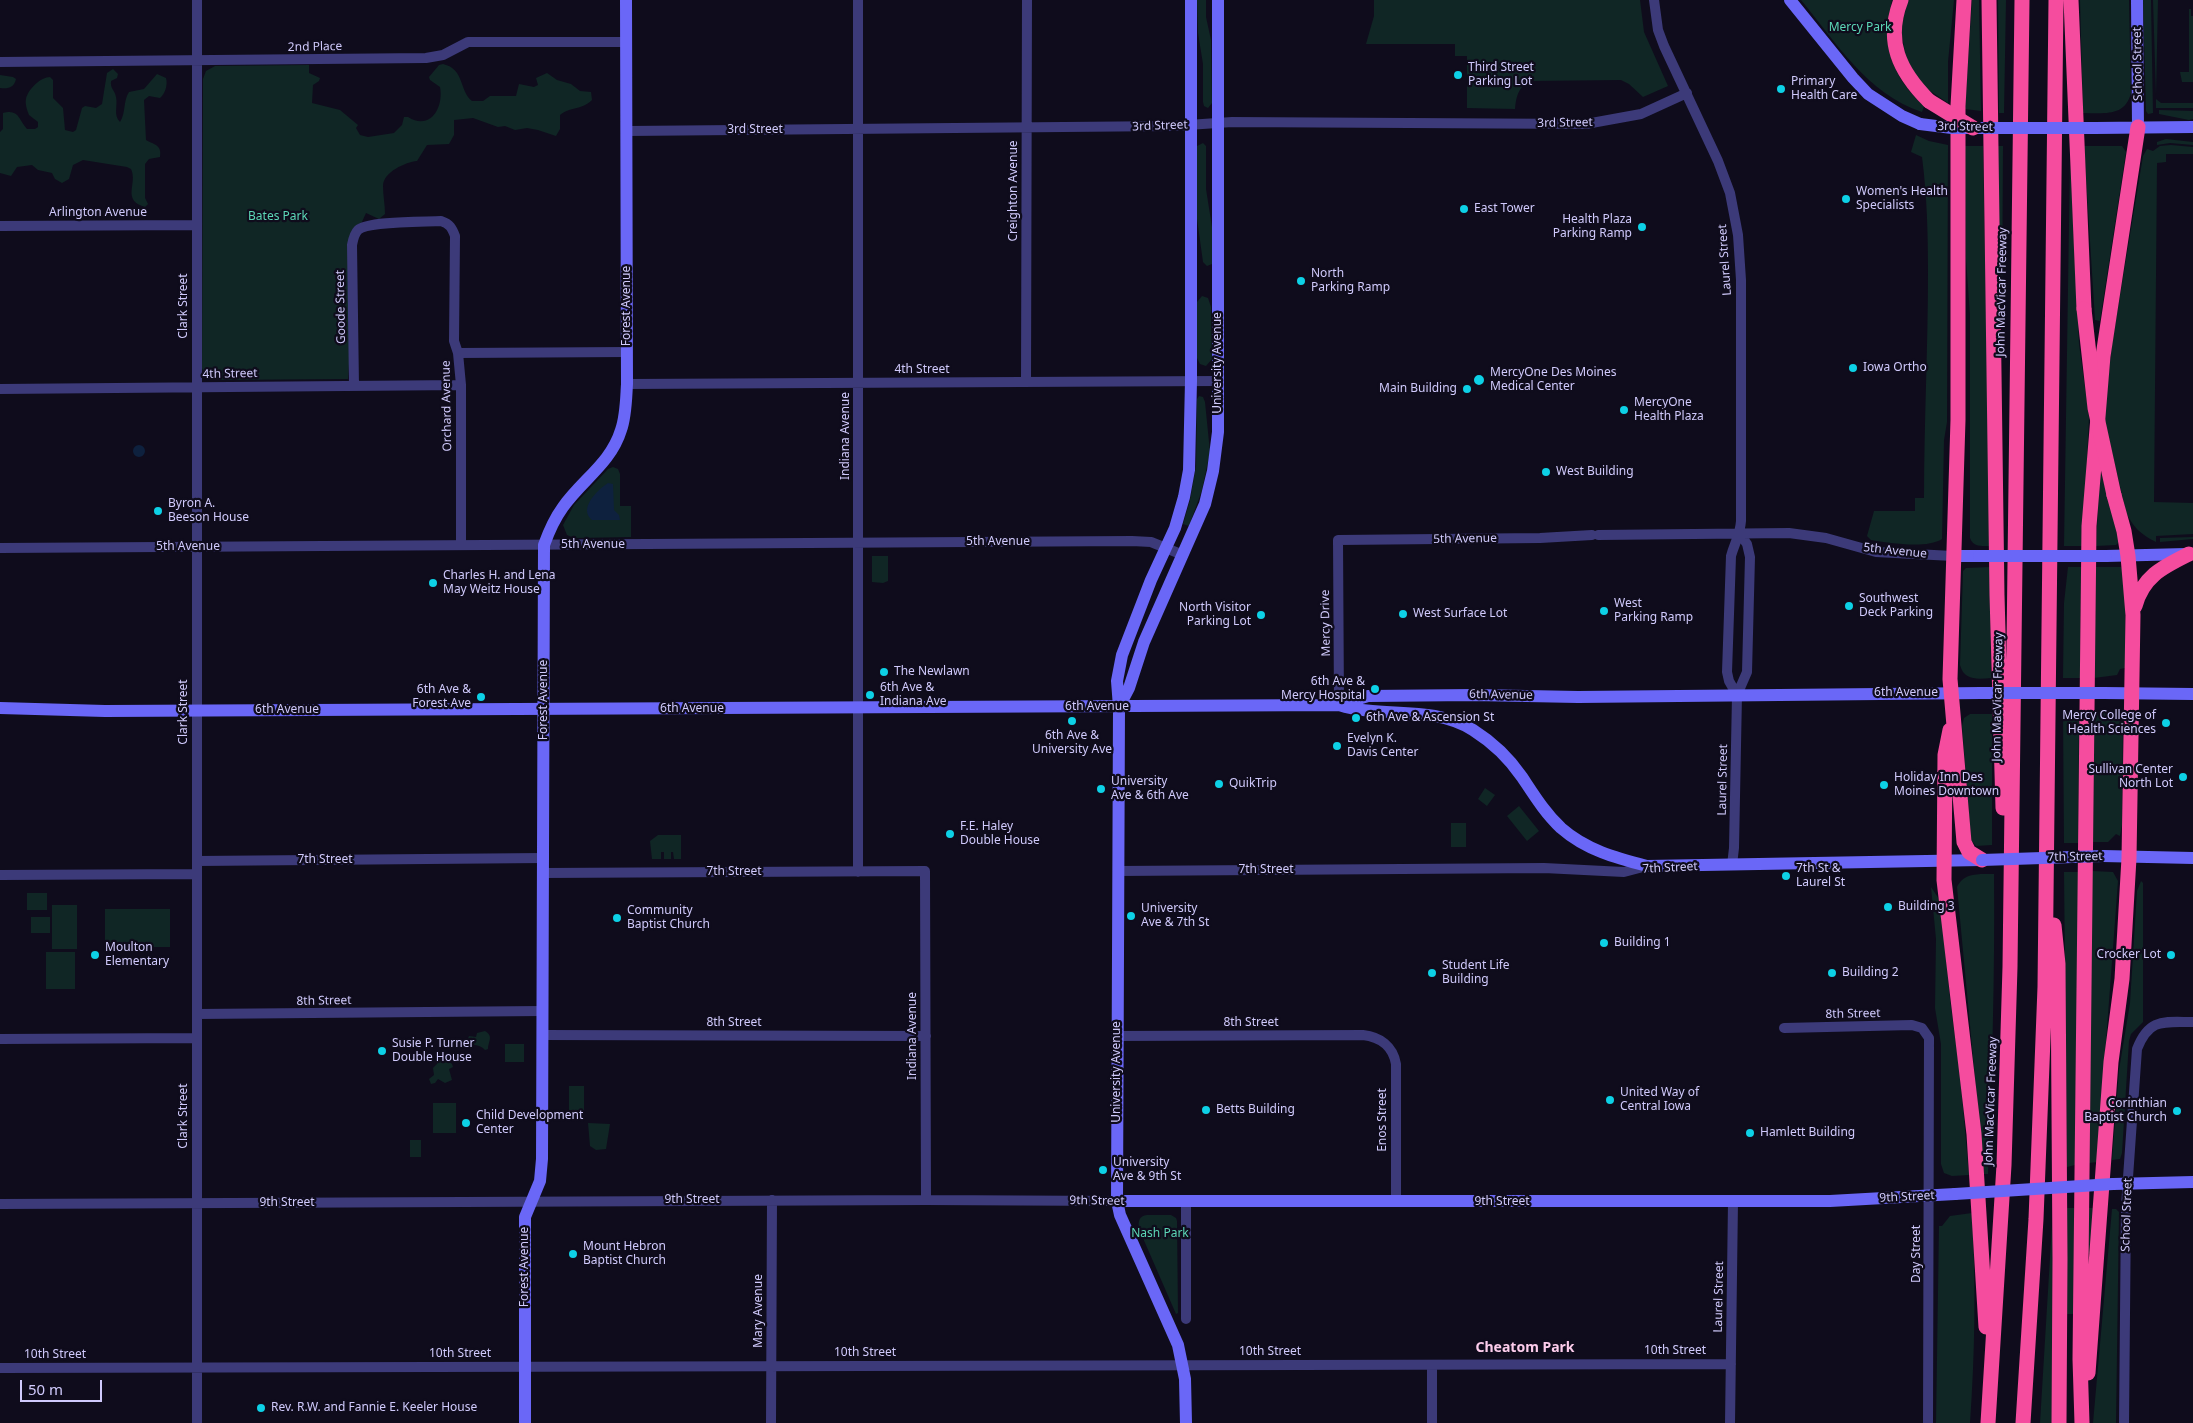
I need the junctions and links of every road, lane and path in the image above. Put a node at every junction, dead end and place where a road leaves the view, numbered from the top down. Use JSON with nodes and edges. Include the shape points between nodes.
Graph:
{"nodes":[{"id":1,"x":198,"y":0,"type":"edge"},
{"id":2,"x":626,"y":0,"type":"edge"},
{"id":3,"x":858,"y":0,"type":"edge"},
{"id":4,"x":1027,"y":0,"type":"edge"},
{"id":5,"x":1191,"y":0,"type":"edge"},
{"id":6,"x":1218,"y":0,"type":"edge"},
{"id":7,"x":1654,"y":0,"type":"edge"},
{"id":8,"x":1790,"y":0,"type":"edge"},
{"id":9,"x":1901,"y":0,"type":"edge"},
{"id":10,"x":1964,"y":0,"type":"edge"},
{"id":11,"x":1989,"y":0,"type":"edge"},
{"id":12,"x":2022,"y":0,"type":"edge"},
{"id":13,"x":2056,"y":0,"type":"edge"},
{"id":14,"x":2071,"y":0,"type":"edge"},
{"id":15,"x":2137,"y":0,"type":"edge"},
{"id":16,"x":627,"y":42,"type":"junction"},
{"id":17,"x":197,"y":61,"type":"junction"},
{"id":18,"x":0,"y":62,"type":"edge"},
{"id":19,"x":1687,"y":93,"type":"junction"},
{"id":20,"x":1218,"y":122,"type":"junction"},
{"id":21,"x":1191,"y":125,"type":"junction"},
{"id":22,"x":2193,"y":127,"type":"edge"},
{"id":23,"x":1026,"y":128,"type":"junction"},
{"id":24,"x":1973,"y":128,"type":"junction"},
{"id":25,"x":2138,"y":128,"type":"junction"},
{"id":26,"x":858,"y":129,"type":"junction"},
{"id":27,"x":627,"y":131,"type":"junction"},
{"id":28,"x":196,"y":225,"type":"junction"},
{"id":29,"x":0,"y":226,"type":"edge"},
{"id":30,"x":358,"y":230,"type":"joint"},
{"id":31,"x":627,"y":352,"type":"junction"},
{"id":32,"x":458,"y":353,"type":"junction"},
{"id":33,"x":1191,"y":381,"type":"junction"},
{"id":34,"x":1218,"y":381,"type":"junction"},
{"id":35,"x":1026,"y":382,"type":"junction"},
{"id":36,"x":858,"y":383,"type":"junction"},
{"id":37,"x":627,"y":384,"type":"junction"},
{"id":38,"x":460,"y":385,"type":"junction"},
{"id":39,"x":354,"y":386,"type":"junction"},
{"id":40,"x":196,"y":387,"type":"junction"},
{"id":41,"x":0,"y":389,"type":"edge"},
{"id":42,"x":1740,"y":534,"type":"junction"},
{"id":43,"x":1338,"y":540,"type":"joint"},
{"id":44,"x":858,"y":543,"type":"junction"},
{"id":45,"x":461,"y":545,"type":"junction"},
{"id":46,"x":544,"y":545,"type":"junction"},
{"id":47,"x":196,"y":547,"type":"junction"},
{"id":48,"x":0,"y":548,"type":"edge"},
{"id":49,"x":1167,"y":548,"type":"junction"},
{"id":50,"x":2191,"y":554,"type":"edge"},
{"id":51,"x":1183,"y":555,"type":"junction"},
{"id":52,"x":1953,"y":556,"type":"junction"},
{"id":53,"x":2128,"y":556,"type":"junction"},
{"id":54,"x":2133,"y":615,"type":"junction"},
{"id":55,"x":1951,"y":693,"type":"junction"},
{"id":56,"x":2132,"y":694,"type":"junction"},
{"id":57,"x":2193,"y":694,"type":"edge"},
{"id":58,"x":1737,"y":695,"type":"junction"},
{"id":59,"x":1339,"y":705,"type":"junction"},
{"id":60,"x":1119,"y":707,"type":"junction"},
{"id":61,"x":0,"y":708,"type":"edge"},
{"id":62,"x":858,"y":708,"type":"junction"},
{"id":63,"x":197,"y":710,"type":"junction"},
{"id":64,"x":544,"y":710,"type":"junction"},
{"id":65,"x":1954,"y":714,"type":"junction"},
{"id":66,"x":543,"y":858,"type":"junction"},
{"id":67,"x":2129,"y":858,"type":"junction"},
{"id":68,"x":2193,"y":858,"type":"edge"},
{"id":69,"x":1943,"y":860,"type":"junction"},
{"id":70,"x":1982,"y":860,"type":"junction"},
{"id":71,"x":197,"y":861,"type":"junction"},
{"id":72,"x":1732,"y":865,"type":"junction"},
{"id":73,"x":1648,"y":866,"type":"junction"},
{"id":74,"x":1118,"y":871,"type":"junction"},
{"id":75,"x":858,"y":872,"type":"junction"},
{"id":76,"x":925,"y":872,"type":"joint"},
{"id":77,"x":543,"y":873,"type":"junction"},
{"id":78,"x":197,"y":874,"type":"junction"},
{"id":79,"x":0,"y":875,"type":"edge"},
{"id":80,"x":2046,"y":887,"type":"junction"},
{"id":81,"x":2010,"y":967,"type":"junction"},
{"id":82,"x":542,"y":1011,"type":"junction"},
{"id":83,"x":197,"y":1014,"type":"junction"},
{"id":84,"x":2193,"y":1022,"type":"edge"},
{"id":85,"x":1784,"y":1028,"type":"dead end"},
{"id":86,"x":1922,"y":1028,"type":"joint"},
{"id":87,"x":542,"y":1035,"type":"junction"},
{"id":88,"x":926,"y":1036,"type":"junction"},
{"id":89,"x":1117,"y":1036,"type":"junction"},
{"id":90,"x":197,"y":1038,"type":"junction"},
{"id":91,"x":0,"y":1039,"type":"edge"},
{"id":92,"x":1384,"y":1042,"type":"joint"},
{"id":93,"x":2193,"y":1182,"type":"edge"},
{"id":94,"x":2127,"y":1183,"type":"junction"},
{"id":95,"x":1929,"y":1197,"type":"junction"},
{"id":96,"x":772,"y":1200,"type":"junction"},
{"id":97,"x":926,"y":1200,"type":"junction"},
{"id":98,"x":532,"y":1201,"type":"junction"},
{"id":99,"x":1117,"y":1201,"type":"junction"},
{"id":100,"x":1396,"y":1201,"type":"junction"},
{"id":101,"x":1733,"y":1201,"type":"junction"},
{"id":102,"x":1186,"y":1202,"type":"junction"},
{"id":103,"x":196,"y":1203,"type":"junction"},
{"id":104,"x":0,"y":1204,"type":"edge"},
{"id":105,"x":1186,"y":1319,"type":"dead end"},
{"id":106,"x":1731,"y":1364,"type":"junction"},
{"id":107,"x":1184,"y":1365,"type":"junction"},
{"id":108,"x":1432,"y":1365,"type":"junction"},
{"id":109,"x":525,"y":1366,"type":"junction"},
{"id":110,"x":771,"y":1366,"type":"junction"},
{"id":111,"x":197,"y":1367,"type":"junction"},
{"id":112,"x":0,"y":1368,"type":"edge"},
{"id":113,"x":1991,"y":1374,"type":"junction"},
{"id":114,"x":2082,"y":1421,"type":"edge"},
{"id":115,"x":197,"y":1423,"type":"edge"},
{"id":116,"x":525,"y":1423,"type":"edge"},
{"id":117,"x":771,"y":1423,"type":"edge"},
{"id":118,"x":1186,"y":1423,"type":"edge"},
{"id":119,"x":1432,"y":1423,"type":"edge"},
{"id":120,"x":1730,"y":1423,"type":"edge"},
{"id":121,"x":1928,"y":1423,"type":"edge"},
{"id":122,"x":1988,"y":1423,"type":"edge"},
{"id":123,"x":2023,"y":1423,"type":"edge"},
{"id":124,"x":2059,"y":1423,"type":"edge"},
{"id":125,"x":2124,"y":1423,"type":"edge"}],
"edges":[{"from":1,"to":17,"type":"street","name":"Clark Street"},
{"from":2,"to":16,"type":"main road","name":"Forest Avenue"},
{"from":3,"to":26,"type":"street","name":"Indiana Avenue"},
{"from":4,"to":23,"type":"street","name":"Creighton Avenue"},
{"from":5,"to":21,"type":"main road","name":"University Avenue"},
{"from":6,"to":20,"type":"main road","name":"University Avenue"},
{"from":7,"to":19,"type":"street","name":"Laurel Street","via":[[1658,30]]},
{"from":8,"to":24,"type":"main road","name":"3rd Street","bridge":true,"via":[[1868,94],[1920,124]]},
{"from":9,"to":24,"type":"highway","bridge":true,"via":[[1894,23],[1896,52],[1907,77],[1929,101]]},
{"from":10,"to":52,"type":"highway","via":[[1958,98],[1958,420]]},
{"from":11,"to":81,"type":"highway","via":[[1999,728]]},
{"from":12,"to":81,"type":"highway","name":"John MacVicar Freeway"},
{"from":13,"to":80,"type":"highway"},
{"from":14,"to":53,"type":"highway","bridge":true,"via":[[2084,309],[2093,399]]},
{"from":15,"to":25,"type":"main road","name":"School Street"},
{"from":16,"to":17,"type":"street","name":"2nd Place","via":[[468,42],[442,55],[426,58]]},
{"from":16,"to":27,"type":"main road","name":"Forest Avenue"},
{"from":17,"to":18,"type":"street","name":"2nd Place"},
{"from":17,"to":28,"type":"street","name":"Clark Street"},
{"from":19,"to":20,"type":"street","name":"3rd Street","via":[[1641,114],[1586,124]]},
{"from":19,"to":42,"type":"street","name":"Laurel Street","via":[[1730,193],[1738,235]]},
{"from":20,"to":21,"type":"street","name":"3rd Street"},
{"from":20,"to":34,"type":"main road","name":"University Avenue"},
{"from":21,"to":23,"type":"street","name":"3rd Street"},
{"from":21,"to":33,"type":"main road","name":"University Avenue"},
{"from":22,"to":25,"type":"main road","name":"3rd Street"},
{"from":23,"to":26,"type":"street","name":"3rd Street"},
{"from":23,"to":35,"type":"street","name":"Creighton Avenue"},
{"from":24,"to":25,"type":"main road","name":"3rd Street","bridge":true},
{"from":25,"to":114,"type":"highway","via":[[2103,356],[2089,526]]},
{"from":26,"to":27,"type":"street","name":"3rd Street"},
{"from":26,"to":36,"type":"street","name":"Indiana Avenue"},
{"from":27,"to":31,"type":"main road","name":"Forest Avenue"},
{"from":28,"to":29,"type":"street","name":"Arlington Avenue"},
{"from":28,"to":40,"type":"street","name":"Clark Street"},
{"from":30,"to":32,"type":"street","name":"Orchard Avenue","via":[[377,224],[441,221],[452,228],[455,236],[454,340]]},
{"from":30,"to":39,"type":"street","name":"Goode Street","via":[[352,245]]},
{"from":31,"to":32,"type":"street"},
{"from":31,"to":37,"type":"main road","name":"Forest Avenue"},
{"from":32,"to":38,"type":"street","name":"Orchard Avenue"},
{"from":33,"to":34,"type":"street","name":"4th Street"},
{"from":33,"to":35,"type":"street","name":"4th Street"},
{"from":33,"to":49,"type":"main road","name":"University Avenue","via":[[1187,484],[1181,512]]},
{"from":34,"to":51,"type":"main road","name":"University Avenue","via":[[1218,432],[1213,470],[1205,504]]},
{"from":35,"to":36,"type":"street","name":"4th Street"},
{"from":36,"to":37,"type":"street","name":"4th Street"},
{"from":36,"to":44,"type":"street","name":"Indiana Avenue"},
{"from":37,"to":46,"type":"main road","name":"Forest Avenue","via":[[625,415],[615,445],[564,506]]},
{"from":38,"to":39,"type":"street","name":"4th Street"},
{"from":38,"to":45,"type":"street","name":"Orchard Avenue"},
{"from":39,"to":40,"type":"street","name":"4th Street"},
{"from":40,"to":41,"type":"street","name":"4th Street"},
{"from":40,"to":47,"type":"street","name":"Clark Street"},
{"from":42,"to":43,"type":"street","name":"5th Avenue"},
{"from":42,"to":52,"type":"street","name":"5th Avenue","via":[[1801,534],[1876,552]]},
{"from":42,"to":58,"type":"street","name":"Laurel Street","via":[[1731,556],[1727,672]]},
{"from":42,"to":58,"type":"street","name":"Laurel Street","via":[[1747,544],[1750,558],[1747,672]]},
{"from":43,"to":59,"type":"street","name":"Mercy Drive"},
{"from":44,"to":46,"type":"street","name":"5th Avenue"},
{"from":44,"to":49,"type":"street","name":"5th Avenue","via":[[1132,541],[1151,542]]},
{"from":44,"to":62,"type":"street","name":"Indiana Avenue"},
{"from":45,"to":46,"type":"street","name":"5th Avenue"},
{"from":45,"to":47,"type":"street","name":"5th Avenue"},
{"from":46,"to":64,"type":"main road","name":"Forest Avenue"},
{"from":47,"to":48,"type":"street","name":"5th Avenue"},
{"from":47,"to":63,"type":"street","name":"Clark Street"},
{"from":49,"to":51,"type":"street","name":"5th Avenue"},
{"from":49,"to":60,"type":"main road","name":"University Avenue","via":[[1124,648],[1117,681]]},
{"from":50,"to":53,"type":"main road","name":"5th Avenue"},
{"from":50,"to":54,"type":"highway","via":[[2146,581]]},
{"from":51,"to":60,"type":"main road","name":"University Avenue"},
{"from":52,"to":53,"type":"main road","name":"5th Avenue","bridge":true},
{"from":52,"to":55,"type":"highway"},
{"from":53,"to":54,"type":"highway"},
{"from":54,"to":56,"type":"highway"},
{"from":55,"to":56,"type":"main road","name":"6th Avenue","bridge":true},
{"from":55,"to":58,"type":"main road","name":"6th Avenue"},
{"from":55,"to":65,"type":"highway"},
{"from":56,"to":57,"type":"main road","name":"6th Avenue"},
{"from":56,"to":67,"type":"highway"},
{"from":58,"to":59,"type":"main road","name":"6th Avenue","via":[[1368,696]]},
{"from":58,"to":72,"type":"street","name":"Laurel Street"},
{"from":59,"to":60,"type":"main road","name":"6th Avenue"},
{"from":59,"to":73,"type":"main road","via":[[1368,712],[1429,714],[1471,729],[1502,753],[1522,776],[1546,813],[1561,828],[1594,850]]},
{"from":60,"to":62,"type":"main road","name":"6th Avenue"},
{"from":60,"to":74,"type":"main road","name":"University Avenue"},
{"from":61,"to":63,"type":"main road","name":"6th Avenue"},
{"from":62,"to":64,"type":"main road","name":"6th Avenue"},
{"from":62,"to":75,"type":"street","name":"Indiana Avenue"},
{"from":63,"to":64,"type":"main road","name":"6th Avenue"},
{"from":63,"to":71,"type":"street","name":"Clark Street"},
{"from":64,"to":66,"type":"main road","name":"Forest Avenue"},
{"from":65,"to":69,"type":"highway","via":[[1945,755]]},
{"from":65,"to":70,"type":"highway","via":[[1964,842],[1969,852]]},
{"from":66,"to":71,"type":"street","name":"7th Street"},
{"from":66,"to":77,"type":"main road","name":"Forest Avenue"},
{"from":67,"to":68,"type":"main road","name":"7th Street"},
{"from":67,"to":70,"type":"main road","name":"7th Street","bridge":true},
{"from":67,"to":114,"type":"highway","via":[[2122,979],[2111,1062],[2090,1361]]},
{"from":69,"to":70,"type":"main road","name":"7th Street"},
{"from":69,"to":72,"type":"main road","name":"7th Street"},
{"from":69,"to":113,"type":"highway","via":[[1974,1134]]},
{"from":71,"to":78,"type":"street","name":"Clark Street"},
{"from":72,"to":73,"type":"main road","name":"7th Street"},
{"from":73,"to":74,"type":"street","name":"7th Street","via":[[1624,872],[1544,868]]},
{"from":74,"to":89,"type":"main road","name":"University Avenue"},
{"from":75,"to":76,"type":"street","name":"7th Street"},
{"from":75,"to":77,"type":"street","name":"7th Street"},
{"from":76,"to":88,"type":"street","name":"Indiana Avenue"},
{"from":77,"to":82,"type":"main road","name":"Forest Avenue"},
{"from":78,"to":79,"type":"street"},
{"from":78,"to":83,"type":"street","name":"Clark Street"},
{"from":80,"to":123,"type":"highway","via":[[2037,1209]]},
{"from":80,"to":124,"type":"highway","via":[[2058,964]]},
{"from":81,"to":113,"type":"highway","name":"John MacVicar Freeway","via":[[2004,1165]]},
{"from":82,"to":83,"type":"street","name":"8th Street"},
{"from":82,"to":87,"type":"main road","name":"Forest Avenue"},
{"from":83,"to":90,"type":"street","name":"Clark Street"},
{"from":84,"to":94,"type":"street","name":"School Street","via":[[2164,1022],[2150,1026],[2137,1049]]},
{"from":85,"to":86,"type":"street","name":"8th Street","via":[[1912,1025]]},
{"from":86,"to":95,"type":"street","name":"Day Street","via":[[1930,1040]]},
{"from":87,"to":88,"type":"street","name":"8th Street"},
{"from":87,"to":98,"type":"main road","name":"Forest Avenue","via":[[542,1159],[540,1181]]},
{"from":88,"to":97,"type":"street","name":"Indiana Avenue"},
{"from":89,"to":92,"type":"street","name":"8th Street","via":[[1363,1035]]},
{"from":89,"to":99,"type":"main road","name":"University Avenue"},
{"from":90,"to":91,"type":"street"},
{"from":90,"to":103,"type":"street","name":"Clark Street"},
{"from":92,"to":100,"type":"street","name":"Enos Street","via":[[1396,1064]]},
{"from":93,"to":94,"type":"main road","name":"9th Street"},
{"from":94,"to":95,"type":"main road","name":"9th Street","bridge":true},
{"from":94,"to":125,"type":"street","name":"School Street"},
{"from":95,"to":101,"type":"main road","name":"9th Street"},
{"from":95,"to":121,"type":"street","name":"Day Street"},
{"from":96,"to":97,"type":"street","name":"9th Street"},
{"from":96,"to":98,"type":"street","name":"9th Street"},
{"from":96,"to":110,"type":"street","name":"Mary Avenue"},
{"from":97,"to":99,"type":"street","name":"9th Street"},
{"from":98,"to":103,"type":"street","name":"9th Street"},
{"from":98,"to":109,"type":"main road","name":"Forest Avenue","via":[[526,1217]]},
{"from":99,"to":102,"type":"main road","name":"9th Street"},
{"from":99,"to":107,"type":"main road","name":"University Avenue","via":[[1120,1215]]},
{"from":100,"to":101,"type":"main road","name":"9th Street"},
{"from":100,"to":102,"type":"main road","name":"9th Street"},
{"from":101,"to":106,"type":"street","name":"Laurel Street"},
{"from":102,"to":105,"type":"street"},
{"from":103,"to":104,"type":"street","name":"9th Street"},
{"from":103,"to":111,"type":"street","name":"Clark Street"},
{"from":106,"to":108,"type":"street","name":"10th Street"},
{"from":106,"to":120,"type":"street","name":"Laurel Street"},
{"from":107,"to":108,"type":"street","name":"10th Street"},
{"from":107,"to":110,"type":"street","name":"10th Street"},
{"from":107,"to":118,"type":"main road","name":"University Avenue"},
{"from":108,"to":119,"type":"street"},
{"from":109,"to":110,"type":"street","name":"10th Street"},
{"from":109,"to":111,"type":"street","name":"10th Street"},
{"from":109,"to":116,"type":"main road","name":"Forest Avenue"},
{"from":110,"to":117,"type":"street","name":"Mary Avenue"},
{"from":111,"to":112,"type":"street","name":"10th Street"},
{"from":111,"to":115,"type":"street","name":"Clark Street"},
{"from":113,"to":122,"type":"highway","name":"John MacVicar Freeway"}]}
